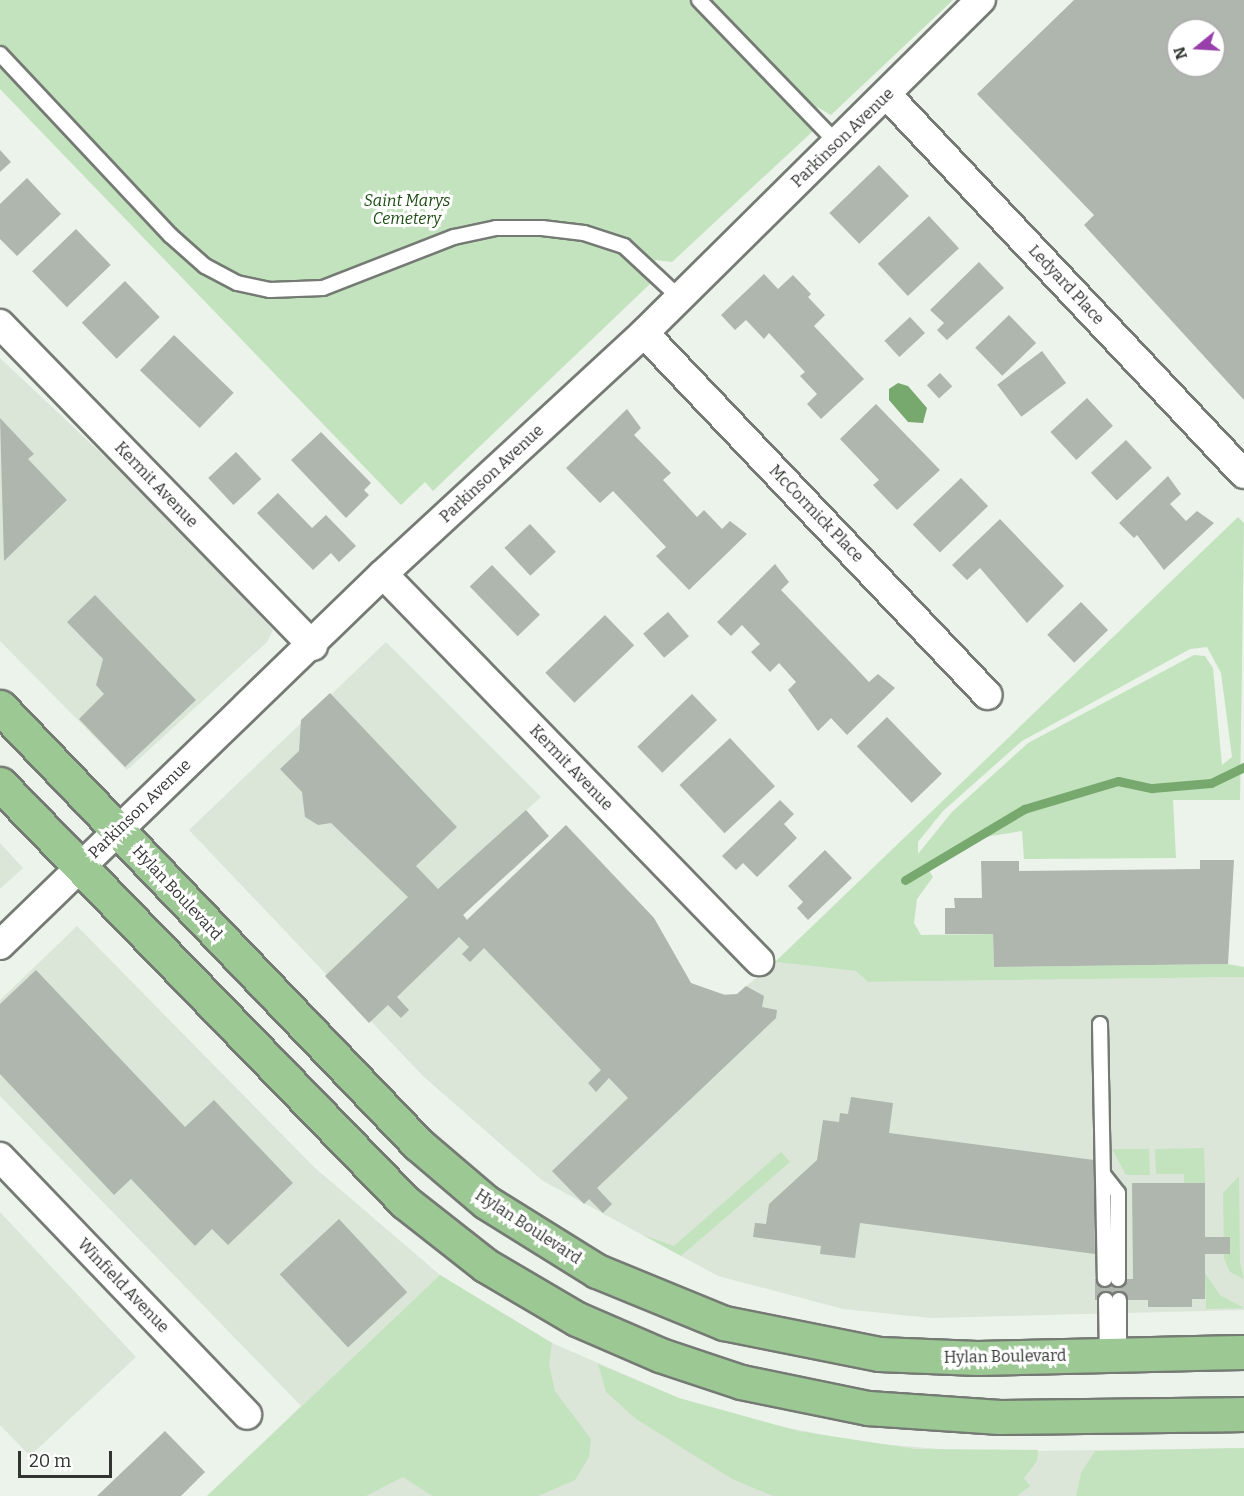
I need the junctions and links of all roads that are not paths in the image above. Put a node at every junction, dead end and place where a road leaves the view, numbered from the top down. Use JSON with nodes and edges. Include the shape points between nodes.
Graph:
{"nodes":[{"id":1,"x":699,"y":0,"type":"edge"},
{"id":2,"x":981,"y":0,"type":"edge"},
{"id":3,"x":0,"y":54,"type":"edge"},
{"id":4,"x":888,"y":96,"type":"junction"},
{"id":5,"x":838,"y":144,"type":"junction"},
{"id":6,"x":680,"y":298,"type":"junction"},
{"id":7,"x":0,"y":324,"type":"edge"},
{"id":8,"x":644,"y":333,"type":"junction"},
{"id":9,"x":1244,"y":474,"type":"edge"},
{"id":10,"x":383,"y":574,"type":"junction"},
{"id":11,"x":313,"y":646,"type":"junction"},
{"id":12,"x":988,"y":695,"type":"dead end"},
{"id":13,"x":0,"y":707,"type":"edge"},
{"id":14,"x":0,"y":784,"type":"edge"},
{"id":15,"x":119,"y":831,"type":"junction"},
{"id":16,"x":80,"y":868,"type":"junction"},
{"id":17,"x":0,"y":945,"type":"edge"},
{"id":18,"x":759,"y":961,"type":"dead end"},
{"id":19,"x":1100,"y":1024,"type":"dead end"},
{"id":20,"x":0,"y":1157,"type":"edge"},
{"id":21,"x":1112,"y":1279,"type":"dead end"},
{"id":22,"x":1112,"y":1300,"type":"dead end"},
{"id":23,"x":1244,"y":1352,"type":"edge"},
{"id":24,"x":1113,"y":1355,"type":"junction"},
{"id":25,"x":1244,"y":1414,"type":"edge"},
{"id":26,"x":247,"y":1415,"type":"dead end"}],
"edges":[{"from":1,"to":5,"type":"lane"},
{"from":2,"to":4,"type":"street","name":"Parkinson Avenue"},
{"from":3,"to":6,"type":"lane","via":[[170,235],[205,266],[237,283],[270,290],[323,288],[454,237],[496,228],[542,228],[624,246]]},
{"from":4,"to":5,"type":"street","name":"Parkinson Avenue"},
{"from":4,"to":9,"type":"street","name":"Ledyard Place"},
{"from":5,"to":6,"type":"street","name":"Parkinson Avenue"},
{"from":6,"to":8,"type":"street","name":"Parkinson Avenue"},
{"from":7,"to":11,"type":"street","name":"Kermit Avenue"},
{"from":8,"to":10,"type":"street","name":"Parkinson Avenue"},
{"from":8,"to":12,"type":"street","name":"McCormick Place"},
{"from":10,"to":11,"type":"street","name":"Parkinson Avenue"},
{"from":10,"to":18,"type":"street","name":"Kermit Avenue"},
{"from":11,"to":15,"type":"street","name":"Parkinson Avenue"},
{"from":13,"to":15,"type":"main road","name":"Hylan Boulevard"},
{"from":14,"to":16,"type":"main road"},
{"from":15,"to":16,"type":"street","name":"Parkinson Avenue"},
{"from":15,"to":24,"type":"main road","name":"Hylan Boulevard","via":[[433,1157],[486,1202],[597,1271],[724,1323],[816,1345],[947,1358]]},
{"from":16,"to":17,"type":"street","name":"Parkinson Avenue"},
{"from":16,"to":25,"type":"main road","via":[[405,1202],[485,1265],[577,1319],[741,1382],[868,1408],[1000,1417]]},
{"from":19,"to":21,"type":"lane","via":[[1103,1174]]},
{"from":20,"to":26,"type":"street","name":"Winfield Avenue"},
{"from":22,"to":24,"type":"lane"},
{"from":23,"to":24,"type":"main road","name":"Hylan Boulevard"}]}
